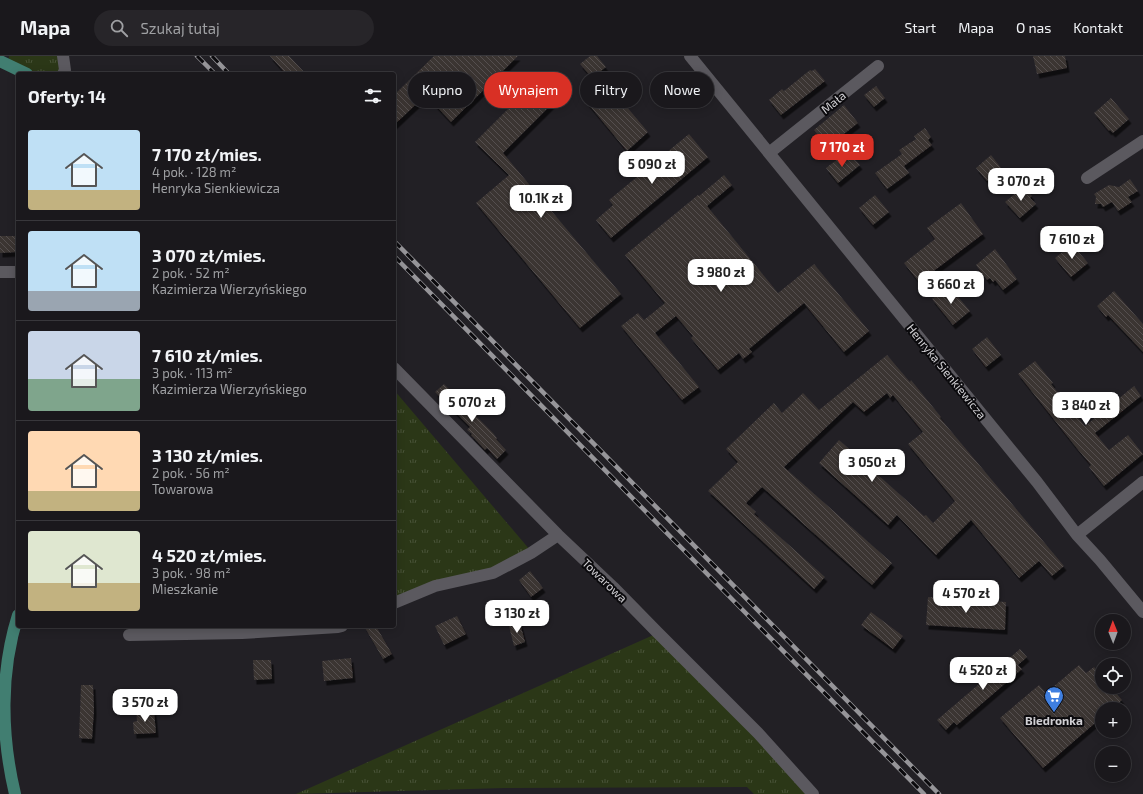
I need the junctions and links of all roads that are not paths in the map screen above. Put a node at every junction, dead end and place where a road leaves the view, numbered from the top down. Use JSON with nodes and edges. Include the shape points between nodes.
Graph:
{"nodes":[{"id":1,"x":62,"y":56,"type":"edge"},
{"id":2,"x":690,"y":56,"type":"edge"},
{"id":3,"x":0,"y":61,"type":"edge"},
{"id":4,"x":878,"y":66,"type":"dead end"},
{"id":5,"x":23,"y":72,"type":"edge"},
{"id":6,"x":64,"y":72,"type":"edge"},
{"id":7,"x":1143,"y":141,"type":"edge"},
{"id":8,"x":769,"y":153,"type":"junction"},
{"id":9,"x":1087,"y":178,"type":"dead end"},
{"id":10,"x":0,"y":272,"type":"edge"},
{"id":11,"x":16,"y":272,"type":"edge"},
{"id":12,"x":396,"y":370,"type":"edge"},
{"id":13,"x":1143,"y":482,"type":"edge"},
{"id":14,"x":558,"y":535,"type":"junction"},
{"id":15,"x":1078,"y":535,"type":"junction"},
{"id":16,"x":396,"y":602,"type":"edge"},
{"id":17,"x":1143,"y":612,"type":"edge"},
{"id":18,"x":16,"y":620,"type":"edge"},
{"id":19,"x":322,"y":628,"type":"edge"},
{"id":20,"x":129,"y":635,"type":"dead end"},
{"id":21,"x":15,"y":794,"type":"edge"},
{"id":22,"x":813,"y":794,"type":"edge"}],
"edges":[{"from":1,"to":6,"type":"street"},
{"from":2,"to":8,"type":"street","name":"Henryka Sienkiewicza"},
{"from":3,"to":5,"type":"main road"},
{"from":4,"to":8,"type":"street","name":"Mała"},
{"from":7,"to":9,"type":"street"},
{"from":8,"to":15,"type":"street","name":"Henryka Sienkiewicza","via":[[1038,482]]},
{"from":10,"to":11,"type":"street"},
{"from":12,"to":14,"type":"street","name":"Towarowa"},
{"from":13,"to":15,"type":"street"},
{"from":14,"to":16,"type":"street","via":[[531,553],[492,573],[435,586]]},
{"from":14,"to":22,"type":"street","name":"Towarowa","via":[[753,727]]},
{"from":15,"to":17,"type":"street","name":"Henryka Sienkiewicza"},
{"from":18,"to":21,"type":"main road","via":[[9,643],[2,692],[9,769]]},
{"from":19,"to":20,"type":"street","via":[[242,633]]}]}
